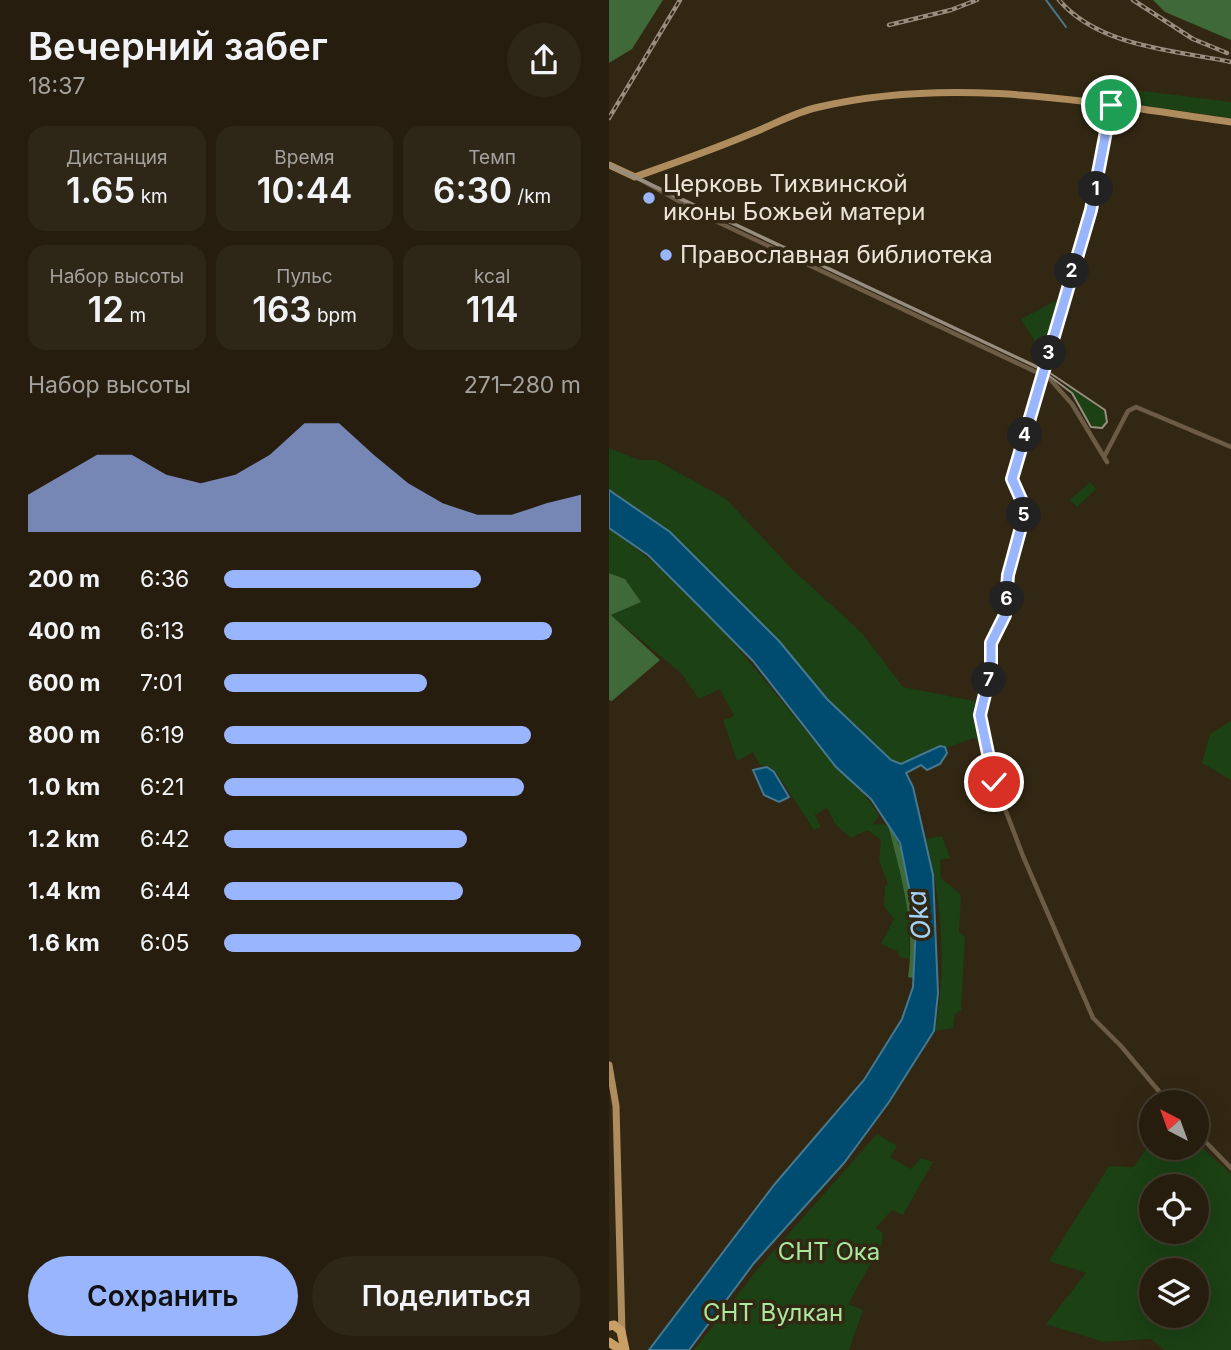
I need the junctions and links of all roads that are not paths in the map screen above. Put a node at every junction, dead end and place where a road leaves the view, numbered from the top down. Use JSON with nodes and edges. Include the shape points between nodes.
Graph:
{"nodes":[{"id":1,"x":1111,"y":105,"type":"junction"},
{"id":2,"x":1231,"y":122,"type":"edge"},
{"id":3,"x":609,"y":165,"type":"edge"},
{"id":4,"x":635,"y":177,"type":"junction"},
{"id":5,"x":1044,"y":375,"type":"junction"},
{"id":6,"x":1231,"y":447,"type":"edge"},
{"id":7,"x":609,"y":1065,"type":"edge"},
{"id":8,"x":1158,"y":1090,"type":"edge"},
{"id":9,"x":1209,"y":1145,"type":"edge"},
{"id":10,"x":1231,"y":1168,"type":"edge"},
{"id":11,"x":621,"y":1302,"type":"junction"},
{"id":12,"x":609,"y":1326,"type":"edge"},
{"id":13,"x":609,"y":1342,"type":"edge"},
{"id":14,"x":622,"y":1346,"type":"edge"}],
"edges":[{"from":1,"to":2,"type":"main road"},
{"from":1,"to":4,"type":"main road","via":[[1009,93],[885,95],[806,111]]},
{"from":1,"to":5,"type":"street","via":[[1091,210]]},
{"from":3,"to":4,"type":"main road"},
{"from":4,"to":5,"type":"street","via":[[709,218]]},
{"from":5,"to":6,"type":"street","via":[[1067,397],[1105,459],[1133,407]]},
{"from":5,"to":8,"type":"street","via":[[1012,479],[1024,516],[1008,575],[1005,615],[991,643],[991,669],[982,701],[983,738],[994,782],[1093,1018]]},
{"from":7,"to":11,"type":"main road","via":[[616,1106]]},
{"from":9,"to":10,"type":"street"},
{"from":11,"to":12,"type":"main road","via":[[617,1318]]},
{"from":11,"to":14,"type":"main road"},
{"from":12,"to":14,"type":"highway","via":[[616,1325]]},
{"from":13,"to":14,"type":"highway"}]}
